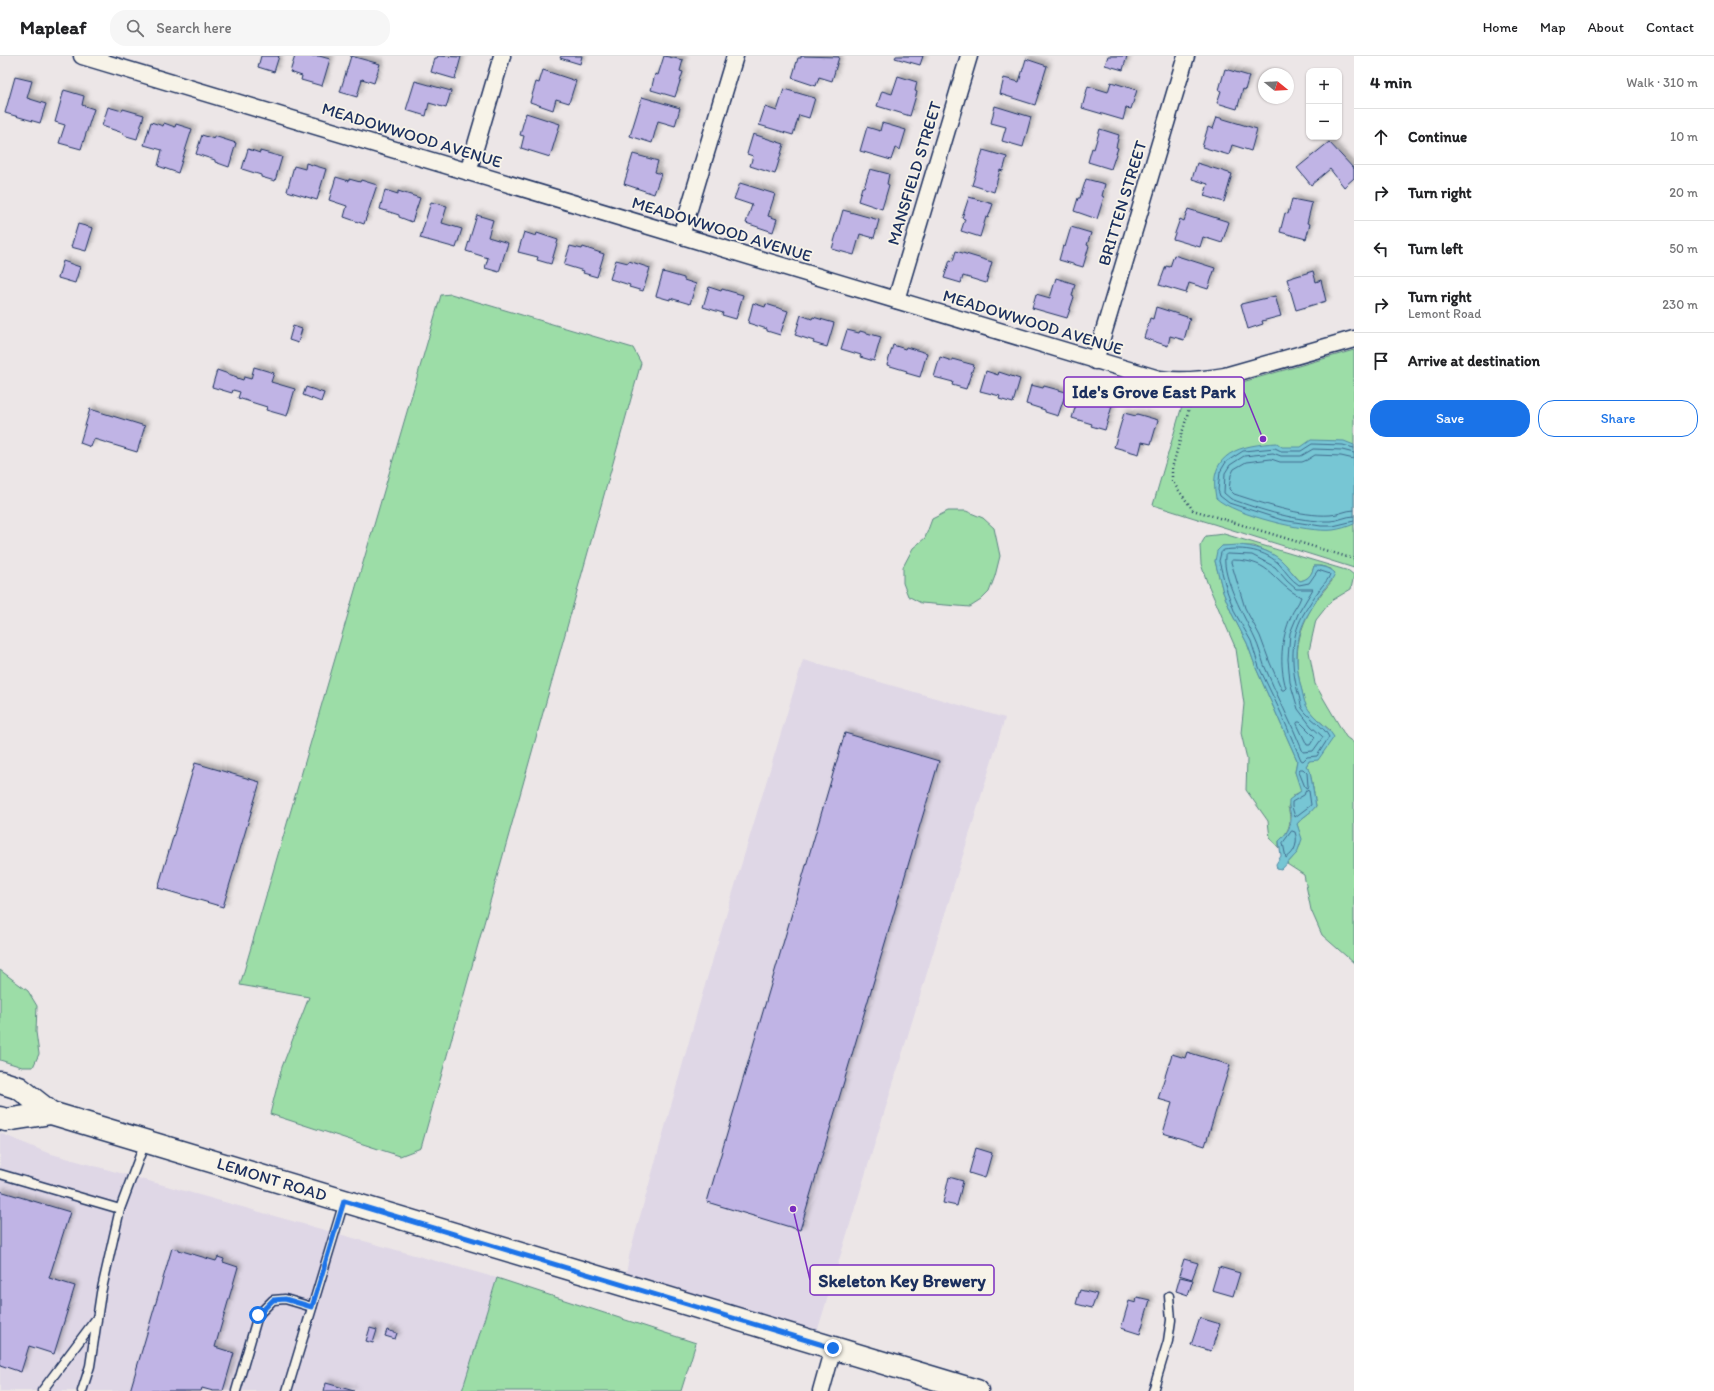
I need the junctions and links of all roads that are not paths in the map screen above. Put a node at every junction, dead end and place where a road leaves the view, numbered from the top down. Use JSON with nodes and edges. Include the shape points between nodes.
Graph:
{"nodes":[{"id":1,"x":82,"y":56,"type":"edge"},
{"id":2,"x":502,"y":56,"type":"edge"},
{"id":3,"x":735,"y":56,"type":"edge"},
{"id":4,"x":969,"y":56,"type":"edge"},
{"id":5,"x":1186,"y":56,"type":"edge"},
{"id":6,"x":468,"y":172,"type":"junction"},
{"id":7,"x":681,"y":236,"type":"junction"},
{"id":8,"x":896,"y":300,"type":"junction"},
{"id":9,"x":1354,"y":339,"type":"edge"},
{"id":10,"x":1095,"y":361,"type":"junction"},
{"id":11,"x":0,"y":1082,"type":"edge"},
{"id":12,"x":50,"y":1113,"type":"junction"},
{"id":13,"x":0,"y":1118,"type":"edge"},
{"id":14,"x":145,"y":1141,"type":"junction"},
{"id":15,"x":0,"y":1174,"type":"edge"},
{"id":16,"x":344,"y":1201,"type":"junction"},
{"id":17,"x":120,"y":1209,"type":"junction"},
{"id":18,"x":1169,"y":1296,"type":"dead end"},
{"id":19,"x":312,"y":1307,"type":"junction"},
{"id":20,"x":97,"y":1319,"type":"junction"},
{"id":21,"x":833,"y":1348,"type":"junction"},
{"id":22,"x":42,"y":1391,"type":"edge"},
{"id":23,"x":82,"y":1391,"type":"edge"},
{"id":24,"x":236,"y":1391,"type":"edge"},
{"id":25,"x":287,"y":1391,"type":"edge"},
{"id":26,"x":821,"y":1391,"type":"edge"},
{"id":27,"x":977,"y":1391,"type":"edge"},
{"id":28,"x":1153,"y":1391,"type":"edge"}],
"edges":[{"from":1,"to":6,"type":"street","name":"MEADOWWOOD AVENUE"},
{"from":2,"to":6,"type":"street"},
{"from":3,"to":7,"type":"street"},
{"from":4,"to":8,"type":"street","name":"MANSFIELD STREET"},
{"from":5,"to":10,"type":"street","name":"BRITTEN STREET"},
{"from":6,"to":7,"type":"street","name":"MEADOWWOOD AVENUE"},
{"from":7,"to":8,"type":"street","name":"MEADOWWOOD AVENUE"},
{"from":8,"to":10,"type":"street","name":"MEADOWWOOD AVENUE"},
{"from":9,"to":10,"type":"street","name":"MEADOWWOOD AVENUE","via":[[1225,376],[1197,381],[1177,382],[1159,379]]},
{"from":11,"to":12,"type":"main road","name":"LEMONT ROAD","via":[[19,1088]]},
{"from":12,"to":13,"type":"main road","name":"LEMONT ROAD","via":[[6,1120]]},
{"from":12,"to":14,"type":"main road","name":"LEMONT ROAD"},
{"from":14,"to":16,"type":"main road","name":"LEMONT ROAD"},
{"from":14,"to":17,"type":"lane"},
{"from":15,"to":17,"type":"lane"},
{"from":16,"to":19,"type":"lane"},
{"from":16,"to":21,"type":"main road","name":"LEMONT ROAD"},
{"from":17,"to":20,"type":"lane"},
{"from":18,"to":28,"type":"lane","via":[[1171,1320],[1168,1342]]},
{"from":19,"to":24,"type":"lane","via":[[285,1299],[273,1300],[258,1315]]},
{"from":19,"to":25,"type":"lane"},
{"from":20,"to":22,"type":"lane"},
{"from":20,"to":23,"type":"lane","via":[[90,1366]]},
{"from":21,"to":26,"type":"street"},
{"from":21,"to":27,"type":"main road","name":"LEMONT ROAD"}]}
